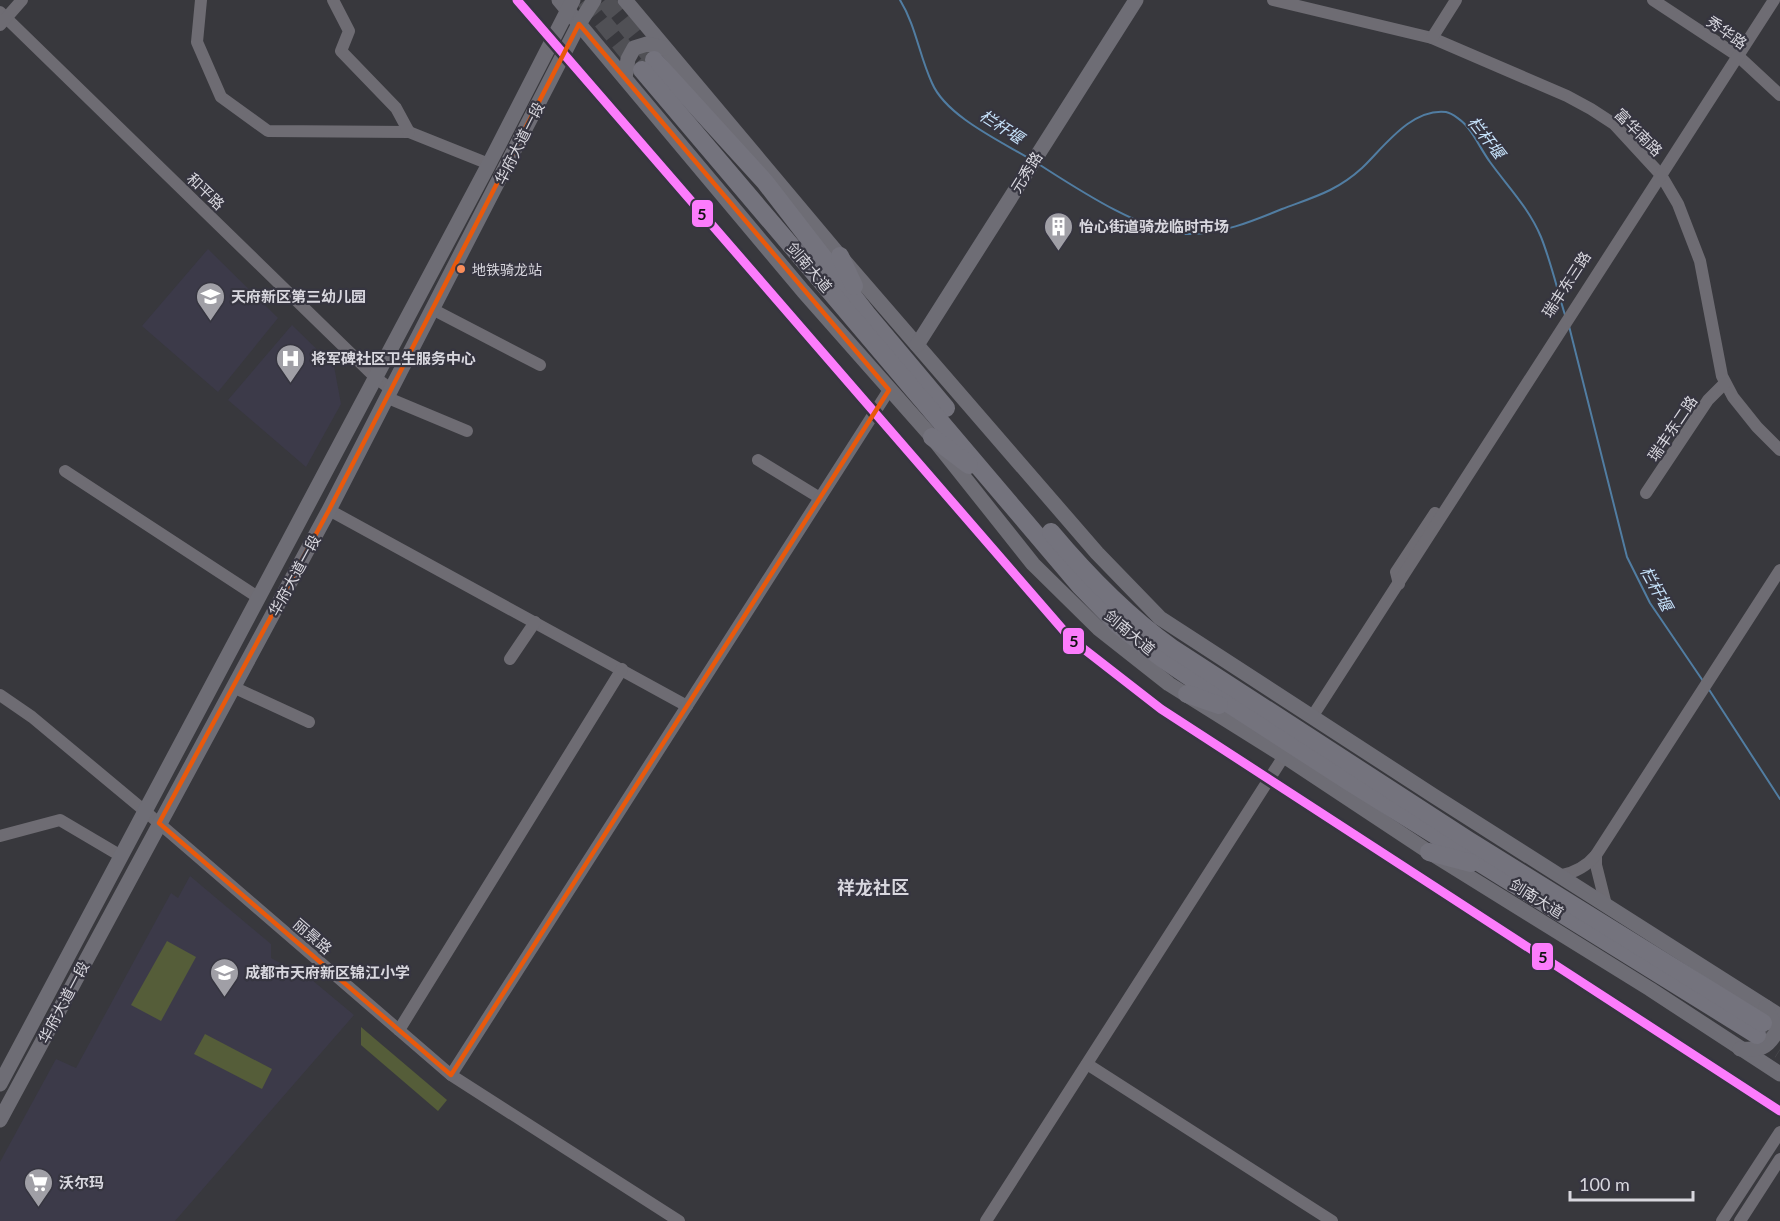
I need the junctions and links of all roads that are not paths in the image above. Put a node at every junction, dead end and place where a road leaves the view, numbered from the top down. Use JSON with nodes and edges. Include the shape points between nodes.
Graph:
{"nodes":[{"id":1,"x":22,"y":0,"type":"edge"},
{"id":2,"x":201,"y":0,"type":"edge"},
{"id":3,"x":333,"y":0,"type":"edge"},
{"id":4,"x":594,"y":0,"type":"edge"},
{"id":5,"x":625,"y":0,"type":"edge"},
{"id":6,"x":1126,"y":0,"type":"edge"},
{"id":7,"x":1136,"y":0,"type":"edge"},
{"id":8,"x":1273,"y":0,"type":"edge"},
{"id":9,"x":1456,"y":0,"type":"edge"},
{"id":10,"x":1653,"y":0,"type":"edge"},
{"id":11,"x":1765,"y":0,"type":"edge"},
{"id":12,"x":1774,"y":0,"type":"edge"},
{"id":13,"x":566,"y":3,"type":"edge"},
{"id":14,"x":2,"y":18,"type":"edge"},
{"id":15,"x":579,"y":24,"type":"junction"},
{"id":16,"x":1432,"y":38,"type":"junction"},
{"id":17,"x":1735,"y":54,"type":"junction"},
{"id":18,"x":653,"y":59,"type":"junction"},
{"id":19,"x":625,"y":78,"type":"junction"},
{"id":20,"x":1780,"y":95,"type":"edge"},
{"id":21,"x":409,"y":132,"type":"junction"},
{"id":22,"x":1035,"y":150,"type":"junction"},
{"id":23,"x":489,"y":164,"type":"junction"},
{"id":24,"x":1659,"y":172,"type":"junction"},
{"id":25,"x":840,"y":256,"type":"junction"},
{"id":26,"x":434,"y":310,"type":"junction"},
{"id":27,"x":867,"y":314,"type":"junction"},
{"id":28,"x":914,"y":341,"type":"junction"},
{"id":29,"x":540,"y":365,"type":"dead end"},
{"id":30,"x":376,"y":378,"type":"junction"},
{"id":31,"x":1725,"y":382,"type":"junction"},
{"id":32,"x":889,"y":390,"type":"junction"},
{"id":33,"x":390,"y":394,"type":"junction"},
{"id":34,"x":467,"y":431,"type":"dead end"},
{"id":35,"x":932,"y":437,"type":"junction"},
{"id":36,"x":1780,"y":450,"type":"edge"},
{"id":37,"x":758,"y":460,"type":"dead end"},
{"id":38,"x":64,"y":471,"type":"dead end"},
{"id":39,"x":994,"y":483,"type":"junction"},
{"id":40,"x":1647,"y":493,"type":"dead end"},
{"id":41,"x":820,"y":498,"type":"junction"},
{"id":42,"x":329,"y":510,"type":"junction"},
{"id":43,"x":1780,"y":570,"type":"edge"},
{"id":44,"x":259,"y":598,"type":"junction"},
{"id":45,"x":535,"y":622,"type":"junction"},
{"id":46,"x":510,"y":659,"type":"dead end"},
{"id":47,"x":621,"y":669,"type":"junction"},
{"id":48,"x":233,"y":687,"type":"junction"},
{"id":49,"x":1187,"y":694,"type":"junction"},
{"id":50,"x":0,"y":695,"type":"edge"},
{"id":51,"x":687,"y":706,"type":"junction"},
{"id":52,"x":1312,"y":717,"type":"junction"},
{"id":53,"x":309,"y":722,"type":"dead end"},
{"id":54,"x":1302,"y":750,"type":"junction"},
{"id":55,"x":1284,"y":756,"type":"junction"},
{"id":56,"x":146,"y":812,"type":"junction"},
{"id":57,"x":159,"y":824,"type":"junction"},
{"id":58,"x":0,"y":836,"type":"edge"},
{"id":59,"x":1429,"y":852,"type":"junction"},
{"id":60,"x":1596,"y":855,"type":"junction"},
{"id":61,"x":121,"y":856,"type":"junction"},
{"id":62,"x":1488,"y":867,"type":"junction"},
{"id":63,"x":1559,"y":876,"type":"junction"},
{"id":64,"x":1606,"y":905,"type":"junction"},
{"id":65,"x":1767,"y":1020,"type":"edge"},
{"id":66,"x":399,"y":1030,"type":"junction"},
{"id":67,"x":1740,"y":1049,"type":"junction"},
{"id":68,"x":1087,"y":1064,"type":"junction"},
{"id":69,"x":1780,"y":1074,"type":"edge"},
{"id":70,"x":451,"y":1075,"type":"junction"},
{"id":71,"x":0,"y":1084,"type":"edge"},
{"id":72,"x":0,"y":1120,"type":"edge"},
{"id":73,"x":1780,"y":1132,"type":"edge"},
{"id":74,"x":1780,"y":1159,"type":"edge"},
{"id":75,"x":679,"y":1221,"type":"edge"},
{"id":76,"x":986,"y":1221,"type":"edge"},
{"id":77,"x":1332,"y":1221,"type":"edge"},
{"id":78,"x":1722,"y":1221,"type":"edge"},
{"id":79,"x":1740,"y":1221,"type":"edge"}],
"edges":[{"from":1,"to":14,"type":"street"},
{"from":2,"to":21,"type":"street","via":[[196,42],[221,97],[268,130]]},
{"from":3,"to":21,"type":"street","via":[[349,31],[341,51],[396,108]]},
{"from":4,"to":15,"type":"main road","name":"华府大道一段"},
{"from":5,"to":18,"type":"main road"},
{"from":6,"to":22,"type":"main road","name":"元秀路"},
{"from":7,"to":22,"type":"main road","name":"元秀路"},
{"from":8,"to":16,"type":"street","name":"富华南路"},
{"from":9,"to":16,"type":"street"},
{"from":10,"to":17,"type":"street","name":"秀华路"},
{"from":11,"to":17,"type":"street","name":"瑞丰东三路"},
{"from":12,"to":17,"type":"street","name":"瑞丰东三路"},
{"from":13,"to":15,"type":"main road"},
{"from":13,"to":23,"type":"main road"},
{"from":14,"to":30,"type":"street","name":"和平路"},
{"from":15,"to":19,"type":"main road"},
{"from":15,"to":26,"type":"main road","name":"华府大道一段"},
{"from":16,"to":24,"type":"street","name":"富华南路","via":[[1591,109],[1614,124]]},
{"from":17,"to":20,"type":"street","name":"秀华路"},
{"from":17,"to":24,"type":"street","name":"瑞丰东三路"},
{"from":18,"to":19,"type":"main road","via":[[647,44],[634,48]]},
{"from":18,"to":25,"type":"main road"},
{"from":18,"to":27,"type":"highway","name":"剑南大道","via":[[765,182]]},
{"from":18,"to":39,"type":"highway","name":"剑南大道"},
{"from":19,"to":32,"type":"main road"},
{"from":21,"to":23,"type":"street"},
{"from":22,"to":28,"type":"main road","name":"元秀路"},
{"from":23,"to":30,"type":"main road"},
{"from":24,"to":31,"type":"street","name":"富华南路","via":[[1678,204],[1700,261]]},
{"from":24,"to":52,"type":"street","name":"瑞丰东三路"},
{"from":25,"to":27,"type":"highway"},
{"from":25,"to":28,"type":"main road"},
{"from":26,"to":29,"type":"street"},
{"from":26,"to":33,"type":"main road","name":"华府大道一段"},
{"from":27,"to":65,"type":"highway","name":"剑南大道","via":[[1082,569],[1148,630],[1468,840]]},
{"from":28,"to":52,"type":"main road","via":[[1097,553],[1160,618]]},
{"from":30,"to":33,"type":"street","name":"和平路"},
{"from":30,"to":44,"type":"main road"},
{"from":31,"to":36,"type":"street","name":"富华南路","via":[[1757,427]]},
{"from":31,"to":40,"type":"street","name":"瑞丰东二路","via":[[1708,400]]},
{"from":32,"to":35,"type":"main road"},
{"from":32,"to":41,"type":"street"},
{"from":33,"to":34,"type":"street","name":"和平路"},
{"from":33,"to":42,"type":"main road","name":"华府大道一段"},
{"from":35,"to":39,"type":"highway"},
{"from":35,"to":49,"type":"main road","via":[[1033,564],[1070,602],[1120,647]]},
{"from":37,"to":41,"type":"street"},
{"from":38,"to":44,"type":"street"},
{"from":39,"to":54,"type":"highway","name":"剑南大道","via":[[1118,625],[1162,659]]},
{"from":41,"to":51,"type":"street"},
{"from":42,"to":45,"type":"street"},
{"from":42,"to":48,"type":"main road","name":"华府大道一段"},
{"from":43,"to":60,"type":"street"},
{"from":44,"to":56,"type":"main road"},
{"from":45,"to":46,"type":"street"},
{"from":45,"to":47,"type":"street"},
{"from":47,"to":51,"type":"street"},
{"from":47,"to":66,"type":"street"},
{"from":48,"to":53,"type":"street"},
{"from":48,"to":57,"type":"main road","name":"华府大道一段"},
{"from":49,"to":54,"type":"highway","via":[[1215,702]]},
{"from":49,"to":55,"type":"main road"},
{"from":50,"to":56,"type":"street","name":"丽景路"},
{"from":51,"to":70,"type":"street"},
{"from":52,"to":63,"type":"main road"},
{"from":54,"to":62,"type":"highway","name":"剑南大道"},
{"from":55,"to":59,"type":"main road"},
{"from":55,"to":68,"type":"street"},
{"from":56,"to":57,"type":"street","name":"丽景路"},
{"from":56,"to":61,"type":"main road"},
{"from":57,"to":66,"type":"street","name":"丽景路"},
{"from":57,"to":72,"type":"main road","name":"华府大道一段"},
{"from":58,"to":61,"type":"street","via":[[60,820]]},
{"from":59,"to":62,"type":"highway"},
{"from":59,"to":67,"type":"main road"},
{"from":60,"to":63,"type":"street","via":[[1591,862]]},
{"from":60,"to":64,"type":"street"},
{"from":61,"to":71,"type":"main road"},
{"from":62,"to":65,"type":"highway","name":"剑南大道"},
{"from":63,"to":64,"type":"main road"},
{"from":64,"to":65,"type":"main road"},
{"from":65,"to":67,"type":"main road","via":[[1777,1031],[1770,1044],[1756,1050]]},
{"from":66,"to":70,"type":"street","name":"丽景路"},
{"from":67,"to":69,"type":"main road"},
{"from":68,"to":76,"type":"street"},
{"from":68,"to":77,"type":"street"},
{"from":70,"to":75,"type":"street","name":"丽景路"},
{"from":73,"to":78,"type":"street"},
{"from":74,"to":79,"type":"street"}]}
